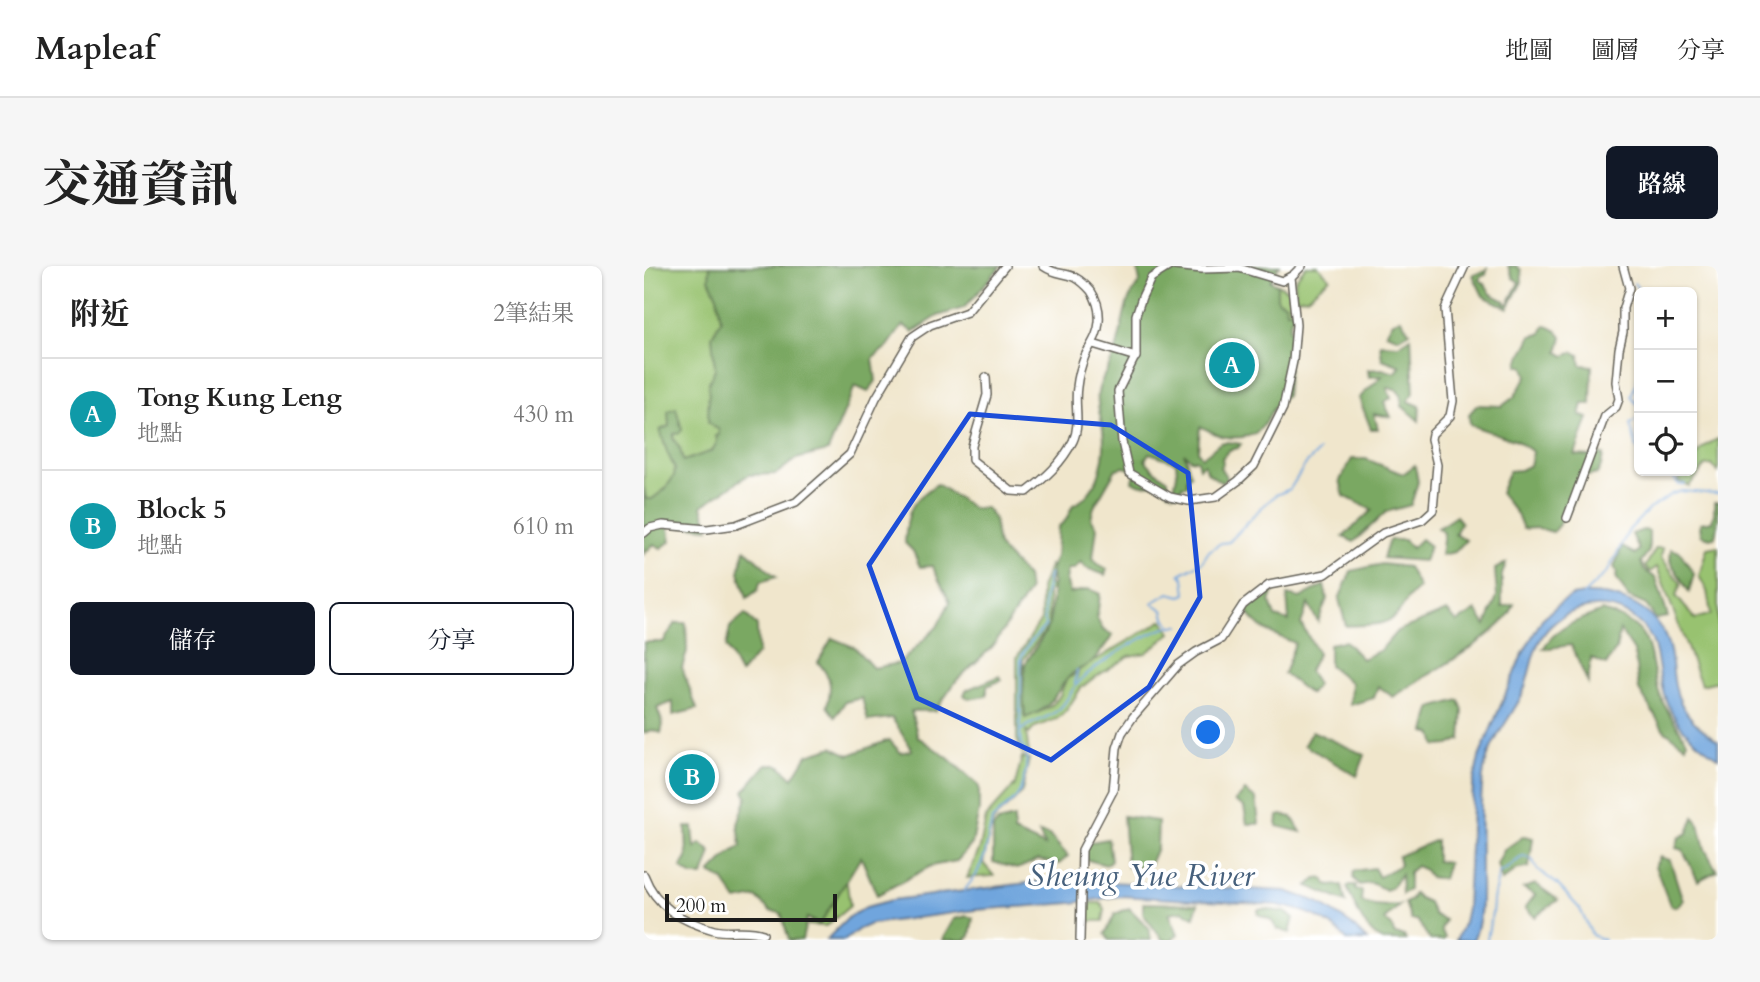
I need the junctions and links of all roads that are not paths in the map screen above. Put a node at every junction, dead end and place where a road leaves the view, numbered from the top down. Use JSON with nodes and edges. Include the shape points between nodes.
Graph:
{"nodes":[{"id":1,"x":1005,"y":266,"type":"edge"},
{"id":2,"x":1043,"y":266,"type":"edge"},
{"id":3,"x":1172,"y":266,"type":"edge"},
{"id":4,"x":1302,"y":266,"type":"edge"},
{"id":5,"x":1465,"y":266,"type":"edge"},
{"id":6,"x":1623,"y":266,"type":"edge"},
{"id":7,"x":1291,"y":276,"type":"junction"},
{"id":8,"x":1093,"y":344,"type":"junction"},
{"id":9,"x":1136,"y":357,"type":"junction"},
{"id":10,"x":986,"y":377,"type":"dead end"},
{"id":11,"x":1567,"y":518,"type":"dead end"},
{"id":12,"x":644,"y":533,"type":"edge"},
{"id":13,"x":644,"y":875,"type":"edge"},
{"id":14,"x":714,"y":930,"type":"junction"},
{"id":15,"x":763,"y":934,"type":"dead end"},
{"id":16,"x":712,"y":940,"type":"edge"},
{"id":17,"x":1080,"y":940,"type":"edge"}],
"edges":[{"from":1,"to":12,"type":"street","via":[[968,312],[930,325],[912,337],[850,454],[796,502],[736,525],[707,530],[663,525]]},
{"from":2,"to":8,"type":"street","via":[[1075,271],[1092,292],[1099,318]]},
{"from":3,"to":7,"type":"street","via":[[1234,268],[1277,280]]},
{"from":3,"to":9,"type":"street","via":[[1152,278],[1138,307]]},
{"from":4,"to":7,"type":"street"},
{"from":5,"to":17,"type":"street","via":[[1445,309],[1453,401],[1450,416],[1431,439],[1437,466],[1433,510],[1422,520],[1382,533],[1326,575],[1269,585],[1243,605],[1221,639],[1178,665],[1133,717],[1122,733],[1113,791],[1082,850]]},
{"from":6,"to":11,"type":"street","via":[[1629,288],[1616,382],[1619,400],[1605,416]]},
{"from":7,"to":9,"type":"street","via":[[1295,343],[1283,408],[1254,466],[1216,497],[1176,500],[1129,473],[1118,391]]},
{"from":8,"to":9,"type":"street"},
{"from":8,"to":10,"type":"street","via":[[1078,380],[1076,435],[1055,469],[1027,492],[1011,491],[972,460],[988,395]]},
{"from":13,"to":14,"type":"street","via":[[652,894],[666,908]]},
{"from":14,"to":15,"type":"street"},
{"from":14,"to":16,"type":"street"}]}
